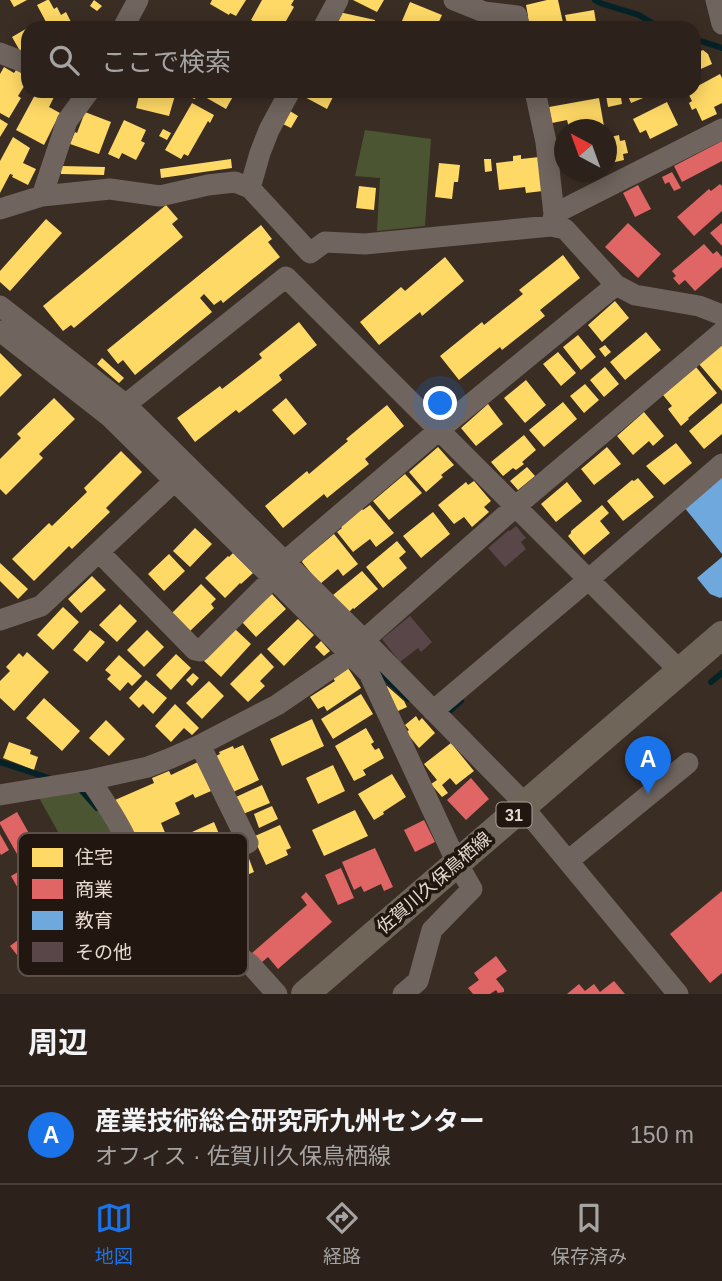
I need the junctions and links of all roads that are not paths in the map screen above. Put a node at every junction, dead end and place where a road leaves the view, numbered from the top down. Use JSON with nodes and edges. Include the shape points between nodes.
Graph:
{"nodes":[{"id":1,"x":138,"y":0,"type":"edge"},
{"id":2,"x":338,"y":0,"type":"edge"},
{"id":3,"x":454,"y":0,"type":"edge"},
{"id":4,"x":716,"y":0,"type":"edge"},
{"id":5,"x":128,"y":21,"type":"edge"},
{"id":6,"x":327,"y":21,"type":"edge"},
{"id":7,"x":518,"y":21,"type":"edge"},
{"id":8,"x":722,"y":24,"type":"edge"},
{"id":9,"x":0,"y":53,"type":"edge"},
{"id":10,"x":21,"y":61,"type":"edge"},
{"id":11,"x":84,"y":98,"type":"edge"},
{"id":12,"x":286,"y":98,"type":"edge"},
{"id":13,"x":537,"y":98,"type":"edge"},
{"id":14,"x":722,"y":129,"type":"edge"},
{"id":15,"x":250,"y":188,"type":"junction"},
{"id":16,"x":43,"y":196,"type":"junction"},
{"id":17,"x":0,"y":209,"type":"edge"},
{"id":18,"x":552,"y":220,"type":"junction"},
{"id":19,"x":310,"y":253,"type":"junction"},
{"id":20,"x":286,"y":277,"type":"junction"},
{"id":21,"x":616,"y":285,"type":"junction"},
{"id":22,"x":0,"y":306,"type":"edge"},
{"id":23,"x":722,"y":315,"type":"edge"},
{"id":24,"x":0,"y":331,"type":"edge"},
{"id":25,"x":722,"y":332,"type":"edge"},
{"id":26,"x":117,"y":410,"type":"junction"},
{"id":27,"x":439,"y":430,"type":"junction"},
{"id":28,"x":722,"y":464,"type":"edge"},
{"id":29,"x":182,"y":474,"type":"junction"},
{"id":30,"x":515,"y":507,"type":"junction"},
{"id":31,"x":99,"y":552,"type":"junction"},
{"id":32,"x":275,"y":572,"type":"junction"},
{"id":33,"x":588,"y":580,"type":"junction"},
{"id":34,"x":0,"y":620,"type":"edge"},
{"id":35,"x":722,"y":635,"type":"edge"},
{"id":36,"x":357,"y":648,"type":"junction"},
{"id":37,"x":680,"y":671,"type":"junction"},
{"id":38,"x":433,"y":710,"type":"junction"},
{"id":39,"x":200,"y":745,"type":"junction"},
{"id":40,"x":688,"y":763,"type":"dead end"},
{"id":41,"x":90,"y":780,"type":"junction"},
{"id":42,"x":0,"y":795,"type":"edge"},
{"id":43,"x":524,"y":806,"type":"junction"},
{"id":44,"x":123,"y":833,"type":"edge"},
{"id":45,"x":243,"y":833,"type":"edge"},
{"id":46,"x":568,"y":861,"type":"junction"},
{"id":47,"x":457,"y":863,"type":"junction"},
{"id":48,"x":248,"y":963,"type":"edge"},
{"id":49,"x":277,"y":994,"type":"edge"},
{"id":50,"x":305,"y":994,"type":"edge"},
{"id":51,"x":403,"y":994,"type":"edge"},
{"id":52,"x":678,"y":994,"type":"edge"}],
"edges":[{"from":1,"to":5,"type":"street"},
{"from":2,"to":6,"type":"street"},
{"from":3,"to":7,"type":"street","via":[[484,12],[517,16]]},
{"from":4,"to":8,"type":"street"},
{"from":9,"to":10,"type":"street"},
{"from":11,"to":16,"type":"street","via":[[67,121]]},
{"from":12,"to":15,"type":"street","via":[[269,130]]},
{"from":13,"to":18,"type":"street","via":[[546,142]]},
{"from":14,"to":18,"type":"street"},
{"from":15,"to":16,"type":"street","via":[[235,182],[160,197],[110,189]]},
{"from":15,"to":19,"type":"street"},
{"from":16,"to":17,"type":"street"},
{"from":18,"to":19,"type":"street","via":[[365,244],[325,242]]},
{"from":18,"to":21,"type":"street"},
{"from":19,"to":20,"type":"street"},
{"from":20,"to":26,"type":"street"},
{"from":20,"to":27,"type":"street"},
{"from":21,"to":23,"type":"street","via":[[635,295],[699,306]]},
{"from":21,"to":27,"type":"street"},
{"from":22,"to":26,"type":"street"},
{"from":24,"to":26,"type":"street"},
{"from":25,"to":30,"type":"street"},
{"from":26,"to":29,"type":"street"},
{"from":27,"to":30,"type":"street"},
{"from":27,"to":32,"type":"street"},
{"from":28,"to":33,"type":"street"},
{"from":29,"to":31,"type":"street"},
{"from":29,"to":32,"type":"street"},
{"from":30,"to":33,"type":"street"},
{"from":30,"to":36,"type":"street"},
{"from":31,"to":32,"type":"street","via":[[200,651]]},
{"from":31,"to":34,"type":"street","via":[[41,606]]},
{"from":32,"to":36,"type":"street"},
{"from":33,"to":37,"type":"street"},
{"from":33,"to":38,"type":"street"},
{"from":35,"to":37,"type":"main road","name":"佐賀川久保鳥栖線","number":"31"},
{"from":36,"to":38,"type":"street"},
{"from":36,"to":39,"type":"street","via":[[277,705]]},
{"from":36,"to":47,"type":"street"},
{"from":37,"to":43,"type":"main road","name":"佐賀川久保鳥栖線","number":"31"},
{"from":38,"to":43,"type":"street"},
{"from":39,"to":41,"type":"street","via":[[148,766]]},
{"from":39,"to":45,"type":"street"},
{"from":40,"to":46,"type":"street"},
{"from":41,"to":42,"type":"street"},
{"from":41,"to":44,"type":"street"},
{"from":43,"to":46,"type":"street"},
{"from":43,"to":47,"type":"main road","name":"佐賀川久保鳥栖線","number":"31"},
{"from":46,"to":52,"type":"street"},
{"from":47,"to":50,"type":"main road","name":"佐賀川久保鳥栖線","number":"31"},
{"from":47,"to":51,"type":"street","via":[[472,889],[432,930],[418,981]]},
{"from":48,"to":49,"type":"street"}]}
